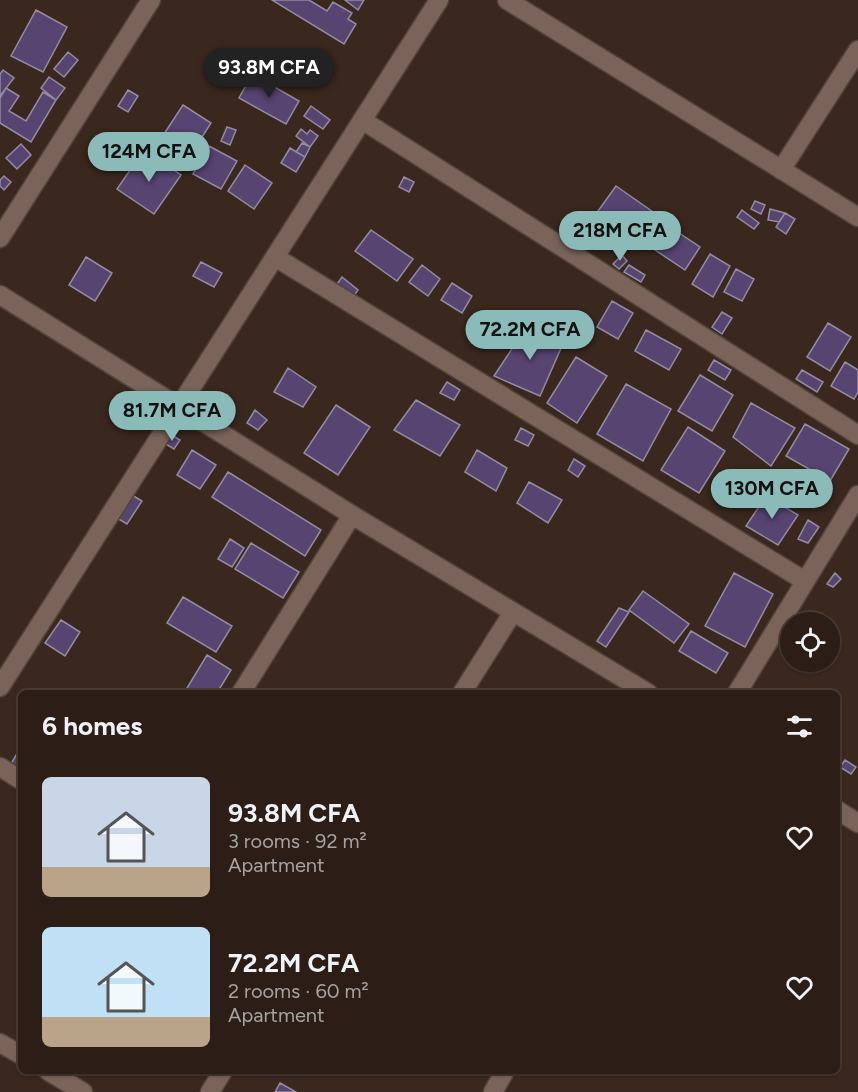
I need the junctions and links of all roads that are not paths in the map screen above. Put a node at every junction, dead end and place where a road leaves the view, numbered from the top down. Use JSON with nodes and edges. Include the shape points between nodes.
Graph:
{"nodes":[{"id":1,"x":151,"y":0,"type":"edge"},
{"id":2,"x":439,"y":0,"type":"edge"},
{"id":3,"x":507,"y":0,"type":"edge"},
{"id":4,"x":858,"y":50,"type":"edge"},
{"id":5,"x":362,"y":120,"type":"junction"},
{"id":6,"x":781,"y":170,"type":"junction"},
{"id":7,"x":858,"y":217,"type":"edge"},
{"id":8,"x":0,"y":238,"type":"edge"},
{"id":9,"x":275,"y":257,"type":"junction"},
{"id":10,"x":0,"y":295,"type":"edge"},
{"id":11,"x":179,"y":408,"type":"junction"},
{"id":12,"x":858,"y":435,"type":"edge"},
{"id":13,"x":858,"y":495,"type":"edge"},
{"id":14,"x":352,"y":515,"type":"junction"},
{"id":15,"x":805,"y":581,"type":"junction"},
{"id":16,"x":513,"y":612,"type":"junction"},
{"id":17,"x":0,"y":687,"type":"edge"},
{"id":18,"x":243,"y":690,"type":"edge"},
{"id":19,"x":464,"y":690,"type":"edge"},
{"id":20,"x":643,"y":690,"type":"edge"},
{"id":21,"x":739,"y":690,"type":"edge"},
{"id":22,"x":0,"y":767,"type":"edge"},
{"id":23,"x":18,"y":778,"type":"edge"},
{"id":24,"x":840,"y":812,"type":"edge"},
{"id":25,"x":858,"y":823,"type":"edge"},
{"id":26,"x":0,"y":1043,"type":"edge"},
{"id":27,"x":18,"y":1053,"type":"edge"},
{"id":28,"x":53,"y":1074,"type":"edge"},
{"id":29,"x":221,"y":1074,"type":"edge"},
{"id":30,"x":79,"y":1091,"type":"edge"},
{"id":31,"x":210,"y":1092,"type":"edge"}],
"edges":[{"from":1,"to":8,"type":"street"},
{"from":2,"to":5,"type":"street"},
{"from":3,"to":6,"type":"street"},
{"from":4,"to":6,"type":"street"},
{"from":5,"to":9,"type":"street"},
{"from":5,"to":12,"type":"street"},
{"from":6,"to":7,"type":"street"},
{"from":9,"to":11,"type":"street"},
{"from":9,"to":15,"type":"street"},
{"from":10,"to":11,"type":"street"},
{"from":11,"to":14,"type":"street"},
{"from":11,"to":17,"type":"street"},
{"from":13,"to":15,"type":"street"},
{"from":14,"to":16,"type":"street"},
{"from":14,"to":18,"type":"street"},
{"from":15,"to":21,"type":"street"},
{"from":16,"to":19,"type":"street"},
{"from":16,"to":20,"type":"street"},
{"from":22,"to":23,"type":"street"},
{"from":24,"to":25,"type":"street"},
{"from":26,"to":27,"type":"street"},
{"from":28,"to":30,"type":"street"},
{"from":29,"to":31,"type":"street"}]}
